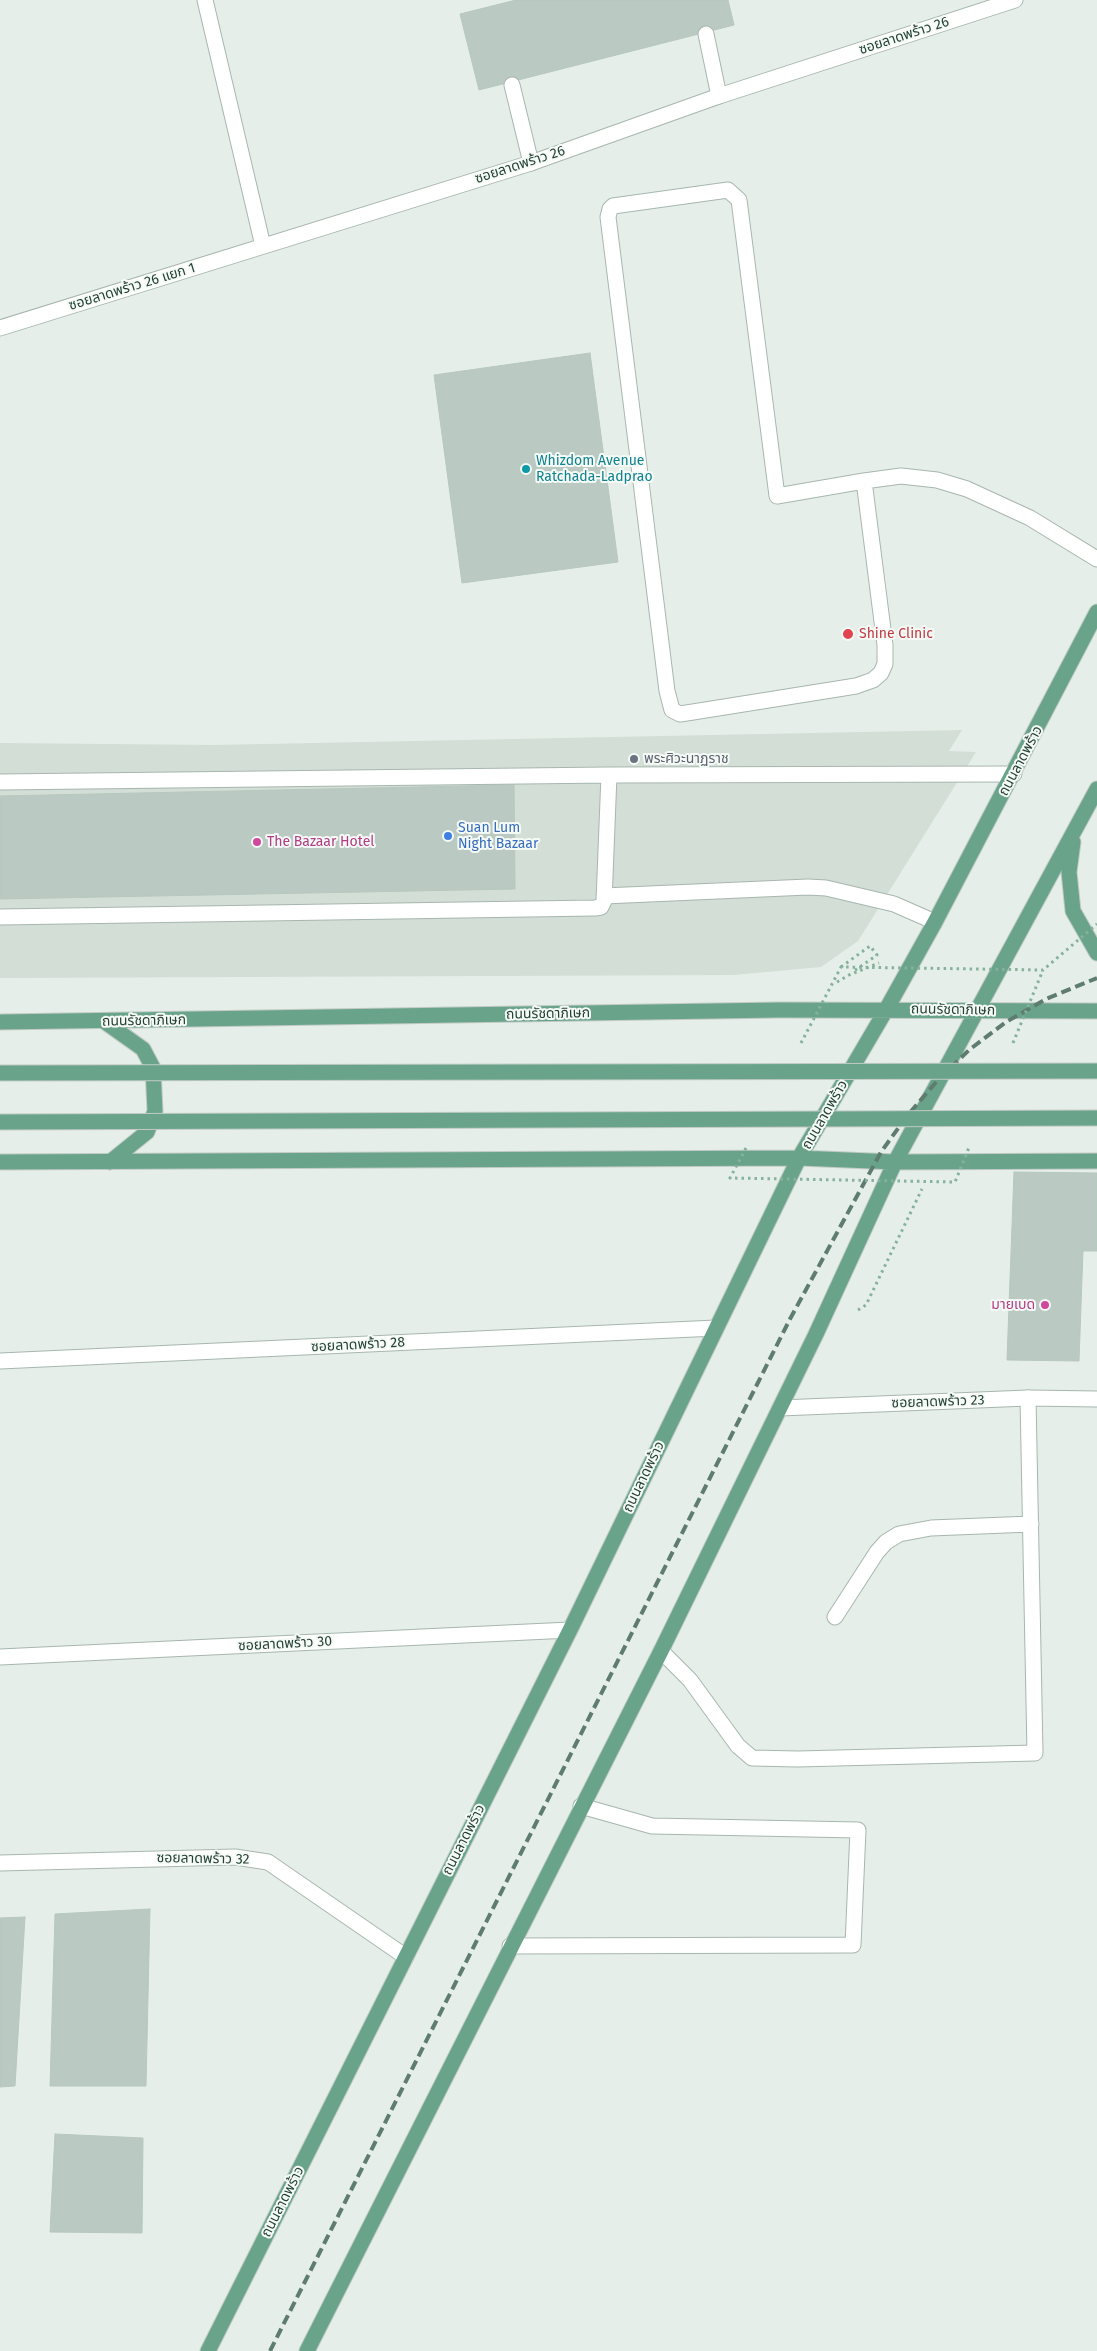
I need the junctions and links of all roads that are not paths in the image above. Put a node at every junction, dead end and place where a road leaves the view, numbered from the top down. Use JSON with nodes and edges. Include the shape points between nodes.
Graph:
{"nodes":[{"id":1,"x":205,"y":0,"type":"edge"},
{"id":2,"x":1015,"y":0,"type":"edge"},
{"id":3,"x":706,"y":34,"type":"dead end"},
{"id":4,"x":512,"y":84,"type":"dead end"},
{"id":5,"x":719,"y":96,"type":"junction"},
{"id":6,"x":531,"y":163,"type":"junction"},
{"id":7,"x":263,"y":246,"type":"junction"},
{"id":8,"x":0,"y":328,"type":"edge"},
{"id":9,"x":864,"y":481,"type":"junction"},
{"id":10,"x":1097,"y":559,"type":"edge"},
{"id":11,"x":1097,"y":612,"type":"edge"},
{"id":12,"x":1014,"y":774,"type":"junction"},
{"id":13,"x":609,"y":775,"type":"junction"},
{"id":14,"x":0,"y":782,"type":"edge"},
{"id":15,"x":1097,"y":789,"type":"edge"},
{"id":16,"x":1074,"y":833,"type":"junction"},
{"id":17,"x":604,"y":896,"type":"junction"},
{"id":18,"x":0,"y":917,"type":"edge"},
{"id":19,"x":935,"y":922,"type":"junction"},
{"id":20,"x":1097,"y":953,"type":"edge"},
{"id":21,"x":886,"y":1010,"type":"junction"},
{"id":22,"x":976,"y":1011,"type":"junction"},
{"id":23,"x":1097,"y":1011,"type":"edge"},
{"id":24,"x":0,"y":1022,"type":"edge"},
{"id":25,"x":105,"y":1022,"type":"junction"},
{"id":26,"x":1097,"y":1070,"type":"edge"},
{"id":27,"x":0,"y":1073,"type":"edge"},
{"id":28,"x":1097,"y":1118,"type":"edge"},
{"id":29,"x":0,"y":1122,"type":"edge"},
{"id":30,"x":799,"y":1158,"type":"junction"},
{"id":31,"x":1097,"y":1161,"type":"edge"},
{"id":32,"x":0,"y":1162,"type":"edge"},
{"id":33,"x":110,"y":1162,"type":"junction"},
{"id":34,"x":895,"y":1162,"type":"junction"},
{"id":35,"x":716,"y":1328,"type":"junction"},
{"id":36,"x":0,"y":1361,"type":"edge"},
{"id":37,"x":1028,"y":1398,"type":"junction"},
{"id":38,"x":1097,"y":1398,"type":"edge"},
{"id":39,"x":780,"y":1408,"type":"junction"},
{"id":40,"x":1031,"y":1524,"type":"junction"},
{"id":41,"x":835,"y":1617,"type":"dead end"},
{"id":42,"x":570,"y":1630,"type":"junction"},
{"id":43,"x":660,"y":1651,"type":"junction"},
{"id":44,"x":0,"y":1657,"type":"edge"},
{"id":45,"x":581,"y":1806,"type":"junction"},
{"id":46,"x":0,"y":1863,"type":"edge"},
{"id":47,"x":510,"y":1946,"type":"junction"},
{"id":48,"x":406,"y":1957,"type":"junction"},
{"id":49,"x":208,"y":2351,"type":"edge"},
{"id":50,"x":307,"y":2351,"type":"edge"}],
"edges":[{"from":1,"to":7,"type":"street"},
{"from":2,"to":5,"type":"street","name":"ซอยลาดพร้าว 26"},
{"from":3,"to":5,"type":"street"},
{"from":4,"to":6,"type":"street"},
{"from":5,"to":6,"type":"street","name":"ซอยลาดพร้าว 26"},
{"from":6,"to":7,"type":"street","name":"ซอยลาดพร้าว 26"},
{"from":7,"to":8,"type":"street","name":"ซอยลาดพร้าว 26 แยก 1"},
{"from":9,"to":9,"type":"street","via":[[885,645],[885,664],[881,673],[873,680],[856,686],[680,714],[672,710],[663,661],[608,217],[610,209],[728,190],[735,194],[739,200],[777,496]]},
{"from":9,"to":10,"type":"street","via":[[917,477],[967,489],[1030,518]]},
{"from":11,"to":12,"type":"main road","name":"ถนนลาดพร้าว"},
{"from":12,"to":13,"type":"street"},
{"from":12,"to":19,"type":"main road","name":"ถนนลาดพร้าว"},
{"from":13,"to":14,"type":"street"},
{"from":13,"to":17,"type":"street"},
{"from":15,"to":16,"type":"main road"},
{"from":16,"to":20,"type":"main road","via":[[1068,872],[1073,911]]},
{"from":16,"to":22,"type":"main road"},
{"from":17,"to":18,"type":"street","via":[[600,907],[580,909]]},
{"from":17,"to":19,"type":"street","via":[[808,886],[886,902]]},
{"from":19,"to":21,"type":"main road","name":"ถนนลาดพร้าว"},
{"from":21,"to":22,"type":"main road","name":"ถนนรัชดาภิเษก"},
{"from":21,"to":25,"type":"main road","name":"ถนนรัชดาภิเษก"},
{"from":21,"to":30,"type":"main road","name":"ถนนลาดพร้าว"},
{"from":22,"to":23,"type":"main road","name":"ถนนรัชดาภิเษก"},
{"from":22,"to":34,"type":"main road"},
{"from":24,"to":25,"type":"main road","name":"ถนนรัชดาภิเษก"},
{"from":25,"to":33,"type":"main road","via":[[143,1049],[153,1068],[155,1111],[147,1132]]},
{"from":26,"to":27,"type":"main road","bridge":true},
{"from":28,"to":29,"type":"main road","bridge":true},
{"from":30,"to":33,"type":"main road"},
{"from":30,"to":34,"type":"main road"},
{"from":30,"to":35,"type":"main road","name":"ถนนลาดพร้าว"},
{"from":31,"to":34,"type":"main road"},
{"from":32,"to":33,"type":"main road"},
{"from":34,"to":39,"type":"main road"},
{"from":35,"to":36,"type":"street","name":"ซอยลาดพร้าว 28"},
{"from":35,"to":42,"type":"main road","name":"ถนนลาดพร้าว"},
{"from":37,"to":38,"type":"street","name":"ซอยลาดพร้าว 23"},
{"from":37,"to":39,"type":"street","name":"ซอยลาดพร้าว 23"},
{"from":37,"to":40,"type":"street"},
{"from":39,"to":43,"type":"main road"},
{"from":40,"to":41,"type":"street","via":[[931,1528],[899,1534],[877,1552]]},
{"from":40,"to":43,"type":"street","via":[[1035,1752],[752,1758],[733,1741],[690,1680]]},
{"from":42,"to":44,"type":"street","name":"ซอยลาดพร้าว 30"},
{"from":42,"to":48,"type":"main road","name":"ถนนลาดพร้าว"},
{"from":43,"to":45,"type":"main road"},
{"from":45,"to":47,"type":"main road"},
{"from":45,"to":47,"type":"street","via":[[652,1826],[858,1830],[853,1945]]},
{"from":46,"to":48,"type":"street","name":"ซอยลาดพร้าว 32","via":[[235,1857],[268,1862]]},
{"from":47,"to":50,"type":"main road"},
{"from":48,"to":49,"type":"main road","name":"ถนนลาดพร้าว"}]}
